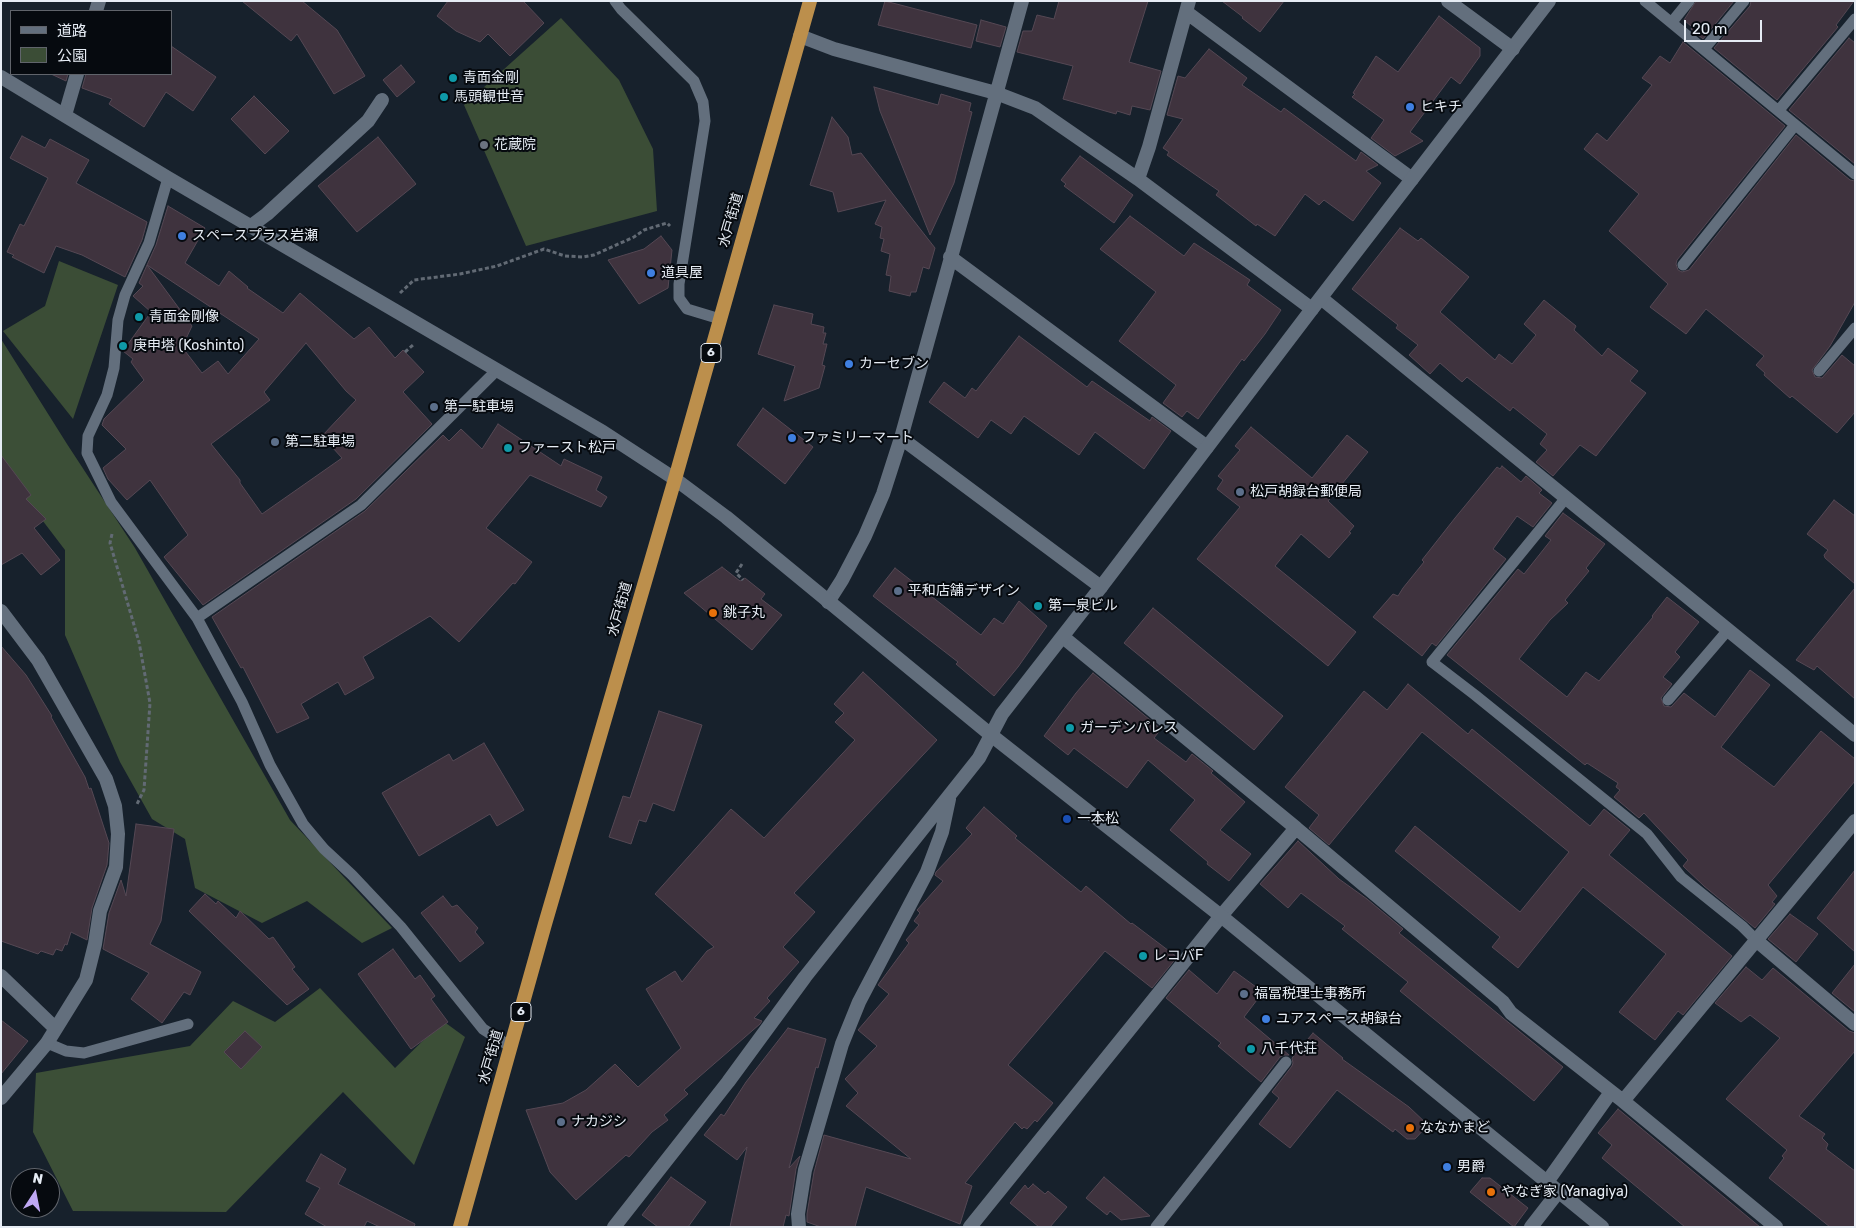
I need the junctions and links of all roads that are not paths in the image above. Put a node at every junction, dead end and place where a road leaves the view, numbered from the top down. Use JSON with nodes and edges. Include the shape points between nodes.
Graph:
{"nodes":[{"id":1,"x":615,"y":1,"type":"edge"},
{"id":2,"x":810,"y":1,"type":"edge"},
{"id":3,"x":1022,"y":1,"type":"edge"},
{"id":4,"x":1448,"y":1,"type":"edge"},
{"id":5,"x":1549,"y":1,"type":"edge"},
{"id":6,"x":1645,"y":1,"type":"edge"},
{"id":7,"x":1689,"y":1,"type":"edge"},
{"id":8,"x":1744,"y":1,"type":"edge"},
{"id":9,"x":1187,"y":6,"type":"edge"},
{"id":10,"x":1855,"y":19,"type":"edge"},
{"id":11,"x":1672,"y":22,"type":"junction"},
{"id":12,"x":800,"y":36,"type":"junction"},
{"id":13,"x":1513,"y":49,"type":"junction"},
{"id":14,"x":1704,"y":49,"type":"junction"},
{"id":15,"x":77,"y":75,"type":"edge"},
{"id":16,"x":1,"y":77,"type":"edge"},
{"id":17,"x":996,"y":92,"type":"junction"},
{"id":18,"x":382,"y":100,"type":"dead end"},
{"id":19,"x":1779,"y":110,"type":"junction"},
{"id":20,"x":65,"y":115,"type":"junction"},
{"id":21,"x":1795,"y":125,"type":"junction"},
{"id":22,"x":1855,"y":174,"type":"edge"},
{"id":23,"x":168,"y":178,"type":"junction"},
{"id":24,"x":1138,"y":179,"type":"junction"},
{"id":25,"x":1412,"y":179,"type":"junction"},
{"id":26,"x":251,"y":226,"type":"junction"},
{"id":27,"x":950,"y":257,"type":"junction"},
{"id":28,"x":1683,"y":265,"type":"dead end"},
{"id":29,"x":1316,"y":304,"type":"junction"},
{"id":30,"x":720,"y":319,"type":"junction"},
{"id":31,"x":1855,"y":328,"type":"edge"},
{"id":32,"x":497,"y":370,"type":"junction"},
{"id":33,"x":1819,"y":371,"type":"dead end"},
{"id":34,"x":901,"y":438,"type":"junction"},
{"id":35,"x":1207,"y":447,"type":"junction"},
{"id":36,"x":675,"y":479,"type":"junction"},
{"id":37,"x":1565,"y":498,"type":"junction"},
{"id":38,"x":1101,"y":587,"type":"junction"},
{"id":39,"x":828,"y":602,"type":"junction"},
{"id":40,"x":1,"y":611,"type":"edge"},
{"id":41,"x":197,"y":618,"type":"junction"},
{"id":42,"x":1728,"y":630,"type":"junction"},
{"id":43,"x":1063,"y":637,"type":"junction"},
{"id":44,"x":1668,"y":700,"type":"dead end"},
{"id":45,"x":991,"y":735,"type":"junction"},
{"id":46,"x":1855,"y":735,"type":"edge"},
{"id":47,"x":950,"y":795,"type":"junction"},
{"id":48,"x":1855,"y":821,"type":"edge"},
{"id":49,"x":1296,"y":828,"type":"junction"},
{"id":50,"x":1221,"y":916,"type":"junction"},
{"id":51,"x":1756,"y":941,"type":"junction"},
{"id":52,"x":1,"y":976,"type":"edge"},
{"id":53,"x":188,"y":1024,"type":"dead end"},
{"id":54,"x":1855,"y":1024,"type":"edge"},
{"id":55,"x":55,"y":1028,"type":"junction"},
{"id":56,"x":47,"y":1042,"type":"junction"},
{"id":57,"x":511,"y":1047,"type":"junction"},
{"id":58,"x":1286,"y":1062,"type":"dead end"},
{"id":59,"x":1611,"y":1092,"type":"junction"},
{"id":60,"x":1,"y":1098,"type":"edge"},
{"id":61,"x":1623,"y":1101,"type":"junction"},
{"id":62,"x":1547,"y":1182,"type":"junction"},
{"id":63,"x":1558,"y":1191,"type":"junction"},
{"id":64,"x":460,"y":1227,"type":"edge"},
{"id":65,"x":614,"y":1227,"type":"edge"},
{"id":66,"x":799,"y":1227,"type":"edge"},
{"id":67,"x":970,"y":1227,"type":"edge"},
{"id":68,"x":1156,"y":1227,"type":"edge"},
{"id":69,"x":1531,"y":1227,"type":"edge"},
{"id":70,"x":1602,"y":1227,"type":"edge"},
{"id":71,"x":1776,"y":1227,"type":"edge"}],
"edges":[{"from":1,"to":30,"type":"lane","via":[[694,81],[703,102],[705,121],[679,298],[687,309]]},
{"from":2,"to":12,"type":"highway","name":"水戸街道","number":"6"},
{"from":3,"to":17,"type":"street"},
{"from":4,"to":13,"type":"street"},
{"from":5,"to":13,"type":"street"},
{"from":6,"to":11,"type":"lane"},
{"from":7,"to":11,"type":"lane"},
{"from":8,"to":14,"type":"lane"},
{"from":9,"to":24,"type":"street"},
{"from":9,"to":25,"type":"street"},
{"from":10,"to":19,"type":"lane"},
{"from":11,"to":14,"type":"lane"},
{"from":12,"to":17,"type":"street","via":[[834,49]]},
{"from":12,"to":30,"type":"highway","name":"水戸街道","number":"6"},
{"from":13,"to":25,"type":"street"},
{"from":14,"to":19,"type":"lane"},
{"from":15,"to":20,"type":"street"},
{"from":16,"to":20,"type":"street"},
{"from":17,"to":24,"type":"street","via":[[1035,108]]},
{"from":17,"to":27,"type":"street"},
{"from":18,"to":26,"type":"street","via":[[368,121]]},
{"from":19,"to":21,"type":"lane"},
{"from":20,"to":23,"type":"street"},
{"from":21,"to":22,"type":"lane"},
{"from":21,"to":28,"type":"lane"},
{"from":23,"to":26,"type":"street"},
{"from":23,"to":41,"type":"lane","via":[[149,243],[125,295],[118,320],[114,368],[107,395],[88,436],[87,453],[110,502]]},
{"from":24,"to":29,"type":"street"},
{"from":25,"to":29,"type":"street"},
{"from":26,"to":32,"type":"street"},
{"from":27,"to":34,"type":"street"},
{"from":27,"to":35,"type":"street"},
{"from":29,"to":35,"type":"street"},
{"from":29,"to":37,"type":"street"},
{"from":30,"to":36,"type":"highway","name":"水戸街道","number":"6"},
{"from":31,"to":33,"type":"lane"},
{"from":32,"to":36,"type":"street"},
{"from":32,"to":41,"type":"lane","via":[[362,505]]},
{"from":34,"to":38,"type":"street"},
{"from":34,"to":39,"type":"street","via":[[865,536]]},
{"from":35,"to":38,"type":"street"},
{"from":36,"to":39,"type":"street"},
{"from":36,"to":57,"type":"highway","name":"水戸街道","number":"6"},
{"from":37,"to":42,"type":"street"},
{"from":37,"to":51,"type":"lane","via":[[1432,662],[1647,834],[1682,877]]},
{"from":38,"to":43,"type":"street"},
{"from":39,"to":45,"type":"street"},
{"from":40,"to":55,"type":"street","via":[[38,660],[106,779],[115,806],[118,834],[116,867],[100,912],[86,980]]},
{"from":41,"to":57,"type":"lane","via":[[303,824],[324,850],[401,927],[483,1029]]},
{"from":42,"to":44,"type":"lane"},
{"from":42,"to":46,"type":"street"},
{"from":43,"to":45,"type":"street","via":[[1002,714]]},
{"from":43,"to":49,"type":"street"},
{"from":45,"to":47,"type":"street","via":[[979,758]]},
{"from":45,"to":50,"type":"street"},
{"from":47,"to":65,"type":"street"},
{"from":47,"to":66,"type":"street","via":[[942,832],[927,872],[858,1002],[842,1044],[805,1170]]},
{"from":48,"to":51,"type":"street"},
{"from":49,"to":50,"type":"street"},
{"from":49,"to":59,"type":"street","via":[[1504,1002],[1511,1013]]},
{"from":50,"to":62,"type":"street"},
{"from":50,"to":67,"type":"street"},
{"from":51,"to":54,"type":"street"},
{"from":51,"to":61,"type":"street"},
{"from":52,"to":55,"type":"street"},
{"from":53,"to":56,"type":"lane","via":[[84,1053],[66,1051]]},
{"from":55,"to":56,"type":"street"},
{"from":56,"to":60,"type":"street"},
{"from":57,"to":64,"type":"highway","name":"水戸街道","number":"6"},
{"from":58,"to":68,"type":"lane"},
{"from":59,"to":61,"type":"street"},
{"from":59,"to":62,"type":"street"},
{"from":61,"to":71,"type":"street"},
{"from":62,"to":63,"type":"street"},
{"from":63,"to":69,"type":"street"},
{"from":63,"to":70,"type":"street"}]}
